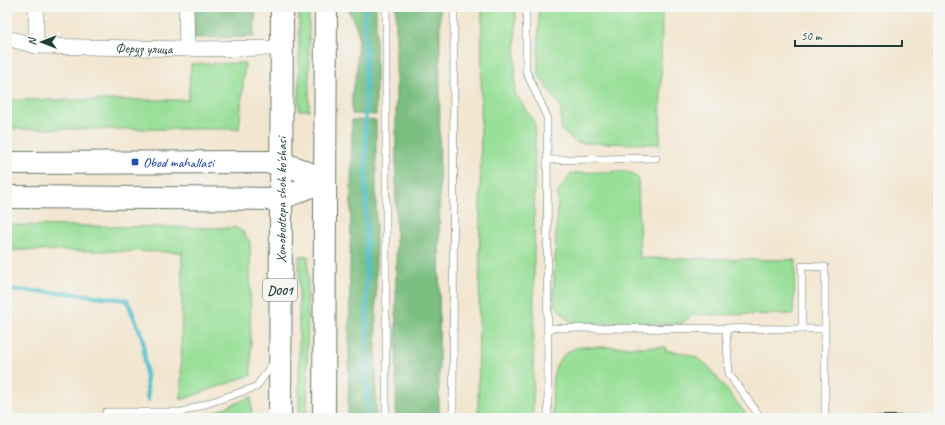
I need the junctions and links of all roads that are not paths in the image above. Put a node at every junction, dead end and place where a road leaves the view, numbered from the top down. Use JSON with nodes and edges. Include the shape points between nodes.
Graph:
{"nodes":[{"id":1,"x":36,"y":7,"type":"edge"},
{"id":2,"x":186,"y":7,"type":"edge"},
{"id":3,"x":282,"y":7,"type":"edge"},
{"id":4,"x":326,"y":7,"type":"edge"},
{"id":5,"x":386,"y":7,"type":"edge"},
{"id":6,"x":454,"y":7,"type":"edge"},
{"id":7,"x":526,"y":7,"type":"edge"},
{"id":8,"x":7,"y":38,"type":"edge"},
{"id":9,"x":36,"y":46,"type":"junction"},
{"id":10,"x":281,"y":48,"type":"junction"},
{"id":11,"x":187,"y":49,"type":"junction"},
{"id":12,"x":656,"y":158,"type":"dead end"},
{"id":13,"x":547,"y":160,"type":"junction"},
{"id":14,"x":280,"y":162,"type":"junction"},
{"id":15,"x":7,"y":163,"type":"edge"},
{"id":16,"x":325,"y":180,"type":"junction"},
{"id":17,"x":7,"y":197,"type":"edge"},
{"id":18,"x":280,"y":199,"type":"junction"},
{"id":19,"x":548,"y":328,"type":"junction"},
{"id":20,"x":726,"y":329,"type":"junction"},
{"id":21,"x":802,"y":329,"type":"junction"},
{"id":22,"x":824,"y":329,"type":"junction"},
{"id":23,"x":280,"y":354,"type":"junction"},
{"id":24,"x":182,"y":415,"type":"edge"},
{"id":25,"x":105,"y":418,"type":"edge"},
{"id":26,"x":280,"y":418,"type":"edge"},
{"id":27,"x":324,"y":418,"type":"edge"},
{"id":28,"x":386,"y":418,"type":"edge"},
{"id":29,"x":453,"y":418,"type":"edge"},
{"id":30,"x":548,"y":418,"type":"edge"},
{"id":31,"x":761,"y":418,"type":"edge"},
{"id":32,"x":825,"y":418,"type":"edge"}],
"edges":[{"from":1,"to":9,"type":"street"},
{"from":2,"to":11,"type":"street"},
{"from":3,"to":10,"type":"main road","name":"Xonobodtepa shoh ko'chasi","number":"D001"},
{"from":4,"to":16,"type":"main road"},
{"from":5,"to":28,"type":"lane"},
{"from":6,"to":29,"type":"lane"},
{"from":7,"to":13,"type":"lane","via":[[526,71],[547,118]]},
{"from":8,"to":9,"type":"street","name":"Феруз улица"},
{"from":9,"to":11,"type":"street","name":"Феруз улица"},
{"from":10,"to":11,"type":"street","name":"Феруз улица"},
{"from":10,"to":14,"type":"main road","name":"Xonobodtepa shoh ko'chasi","number":"D001"},
{"from":12,"to":13,"type":"lane"},
{"from":13,"to":19,"type":"lane"},
{"from":14,"to":15,"type":"main road"},
{"from":14,"to":16,"type":"main road"},
{"from":14,"to":18,"type":"main road","name":"Xonobodtepa shoh ko'chasi","number":"D001"},
{"from":16,"to":18,"type":"main road"},
{"from":16,"to":27,"type":"main road"},
{"from":17,"to":18,"type":"main road"},
{"from":18,"to":23,"type":"main road","name":"Xonobodtepa shoh ko'chasi","number":"D001"},
{"from":19,"to":20,"type":"lane"},
{"from":19,"to":30,"type":"lane"},
{"from":20,"to":21,"type":"lane"},
{"from":20,"to":31,"type":"lane","via":[[729,374]]},
{"from":21,"to":22,"type":"lane"},
{"from":21,"to":22,"type":"lane","via":[[802,266],[825,267]]},
{"from":22,"to":32,"type":"lane"},
{"from":23,"to":24,"type":"lane","via":[[256,386]]},
{"from":23,"to":26,"type":"main road","name":"Xonobodtepa shoh ko'chasi","number":"D001"},
{"from":24,"to":25,"type":"lane","via":[[106,412]]}]}
